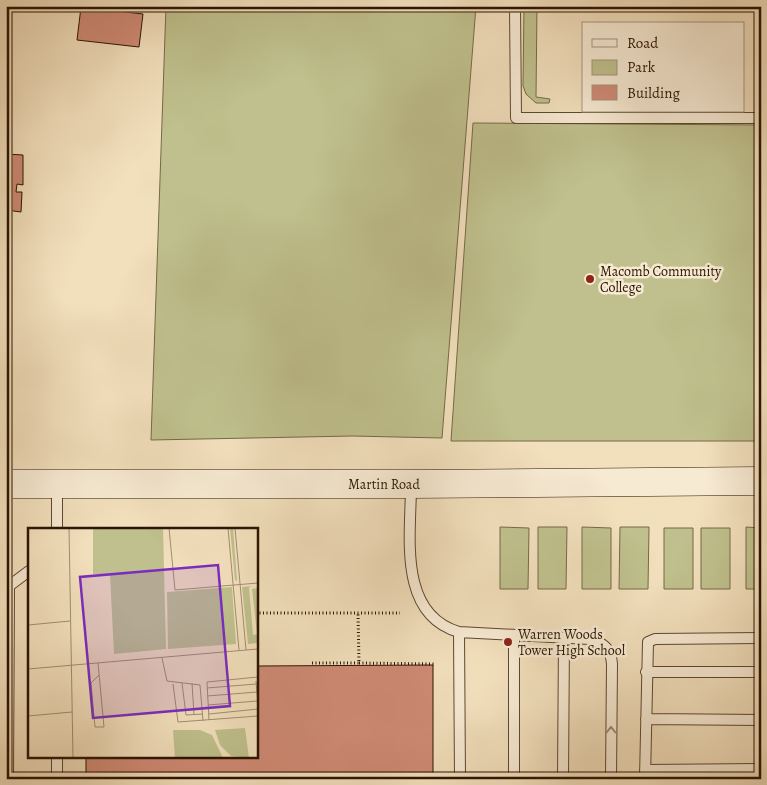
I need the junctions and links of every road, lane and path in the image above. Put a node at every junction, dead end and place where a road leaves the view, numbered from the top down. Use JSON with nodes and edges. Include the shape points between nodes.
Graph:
{"nodes":[{"id":1,"x":515,"y":6,"type":"edge"},
{"id":2,"x":761,"y":118,"type":"edge"},
{"id":3,"x":761,"y":481,"type":"edge"},
{"id":4,"x":6,"y":484,"type":"edge"},
{"id":5,"x":57,"y":484,"type":"junction"},
{"id":6,"x":412,"y":484,"type":"junction"},
{"id":7,"x":56,"y":528,"type":"edge"},
{"id":8,"x":28,"y":572,"type":"edge"},
{"id":9,"x":258,"y":613,"type":"edge"},
{"id":10,"x":358,"y":613,"type":"junction"},
{"id":11,"x":400,"y":613,"type":"dead end"},
{"id":12,"x":459,"y":632,"type":"junction"},
{"id":13,"x":514,"y":636,"type":"junction"},
{"id":14,"x":564,"y":638,"type":"junction"},
{"id":15,"x":761,"y":638,"type":"edge"},
{"id":16,"x":312,"y":663,"type":"dead end"},
{"id":17,"x":359,"y":663,"type":"junction"},
{"id":18,"x":436,"y":664,"type":"dead end"},
{"id":19,"x":646,"y":672,"type":"junction"},
{"id":20,"x":761,"y":672,"type":"edge"},
{"id":21,"x":646,"y":719,"type":"junction"},
{"id":22,"x":761,"y":720,"type":"edge"},
{"id":23,"x":57,"y":758,"type":"edge"},
{"id":24,"x":761,"y":769,"type":"edge"},
{"id":25,"x":645,"y":774,"type":"edge"},
{"id":26,"x":8,"y":779,"type":"edge"},
{"id":27,"x":58,"y":779,"type":"edge"},
{"id":28,"x":460,"y":779,"type":"edge"},
{"id":29,"x":514,"y":779,"type":"edge"},
{"id":30,"x":563,"y":779,"type":"edge"},
{"id":31,"x":611,"y":779,"type":"edge"}],
"edges":[{"from":1,"to":2,"type":"lane","via":[[516,118]]},
{"from":3,"to":6,"type":"street","name":"Martin Road"},
{"from":4,"to":5,"type":"street","name":"Martin Road"},
{"from":5,"to":6,"type":"street","name":"Martin Road"},
{"from":5,"to":7,"type":"lane"},
{"from":6,"to":12,"type":"lane","via":[[411,565],[414,583],[432,617]]},
{"from":8,"to":26,"type":"lane","via":[[8,586]]},
{"from":9,"to":10,"type":"path"},
{"from":10,"to":11,"type":"path"},
{"from":10,"to":17,"type":"path"},
{"from":12,"to":13,"type":"lane"},
{"from":12,"to":28,"type":"lane"},
{"from":13,"to":14,"type":"lane"},
{"from":13,"to":29,"type":"lane"},
{"from":14,"to":30,"type":"lane"},
{"from":31,"to":14,"type":"lane","one_way":true,"via":[[612,659],[604,644],[590,639]]},
{"from":15,"to":19,"type":"lane","via":[[655,638],[647,646]]},
{"from":16,"to":17,"type":"path"},
{"from":17,"to":18,"type":"path"},
{"from":19,"to":20,"type":"lane"},
{"from":19,"to":21,"type":"lane"},
{"from":21,"to":22,"type":"lane"},
{"from":21,"to":25,"type":"lane"},
{"from":23,"to":27,"type":"lane"},
{"from":24,"to":25,"type":"lane"}]}
